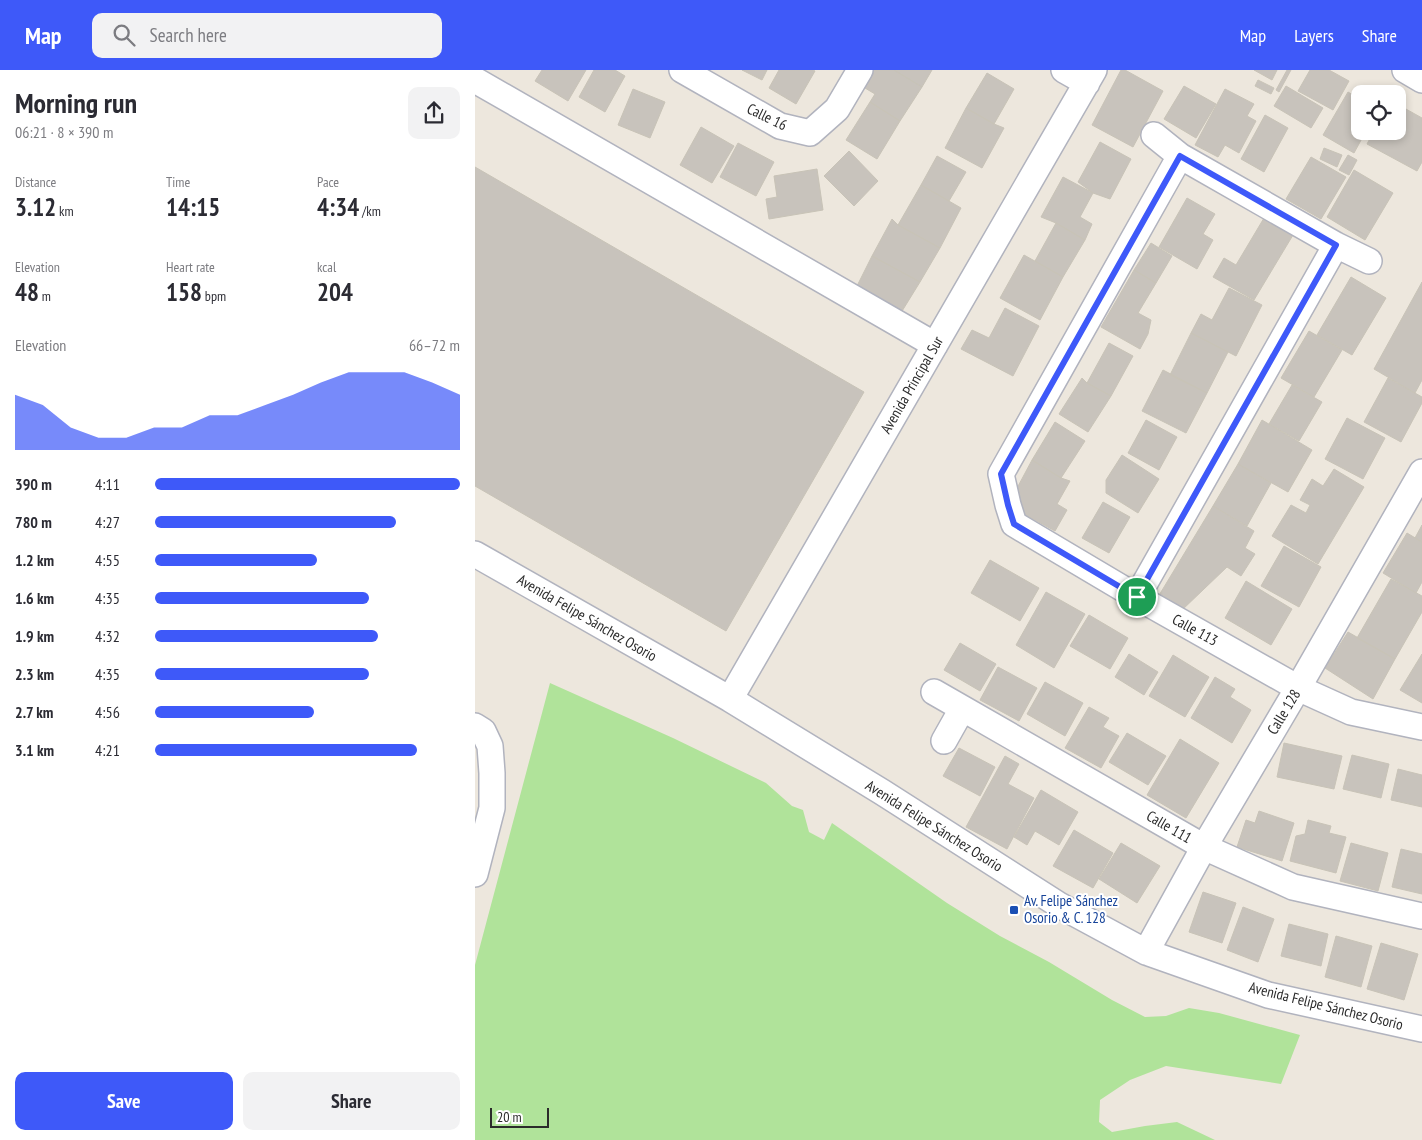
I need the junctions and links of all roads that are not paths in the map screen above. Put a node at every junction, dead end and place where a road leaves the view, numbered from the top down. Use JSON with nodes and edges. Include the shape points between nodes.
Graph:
{"nodes":[{"id":1,"x":682,"y":70,"type":"edge"},
{"id":2,"x":860,"y":70,"type":"edge"},
{"id":3,"x":1064,"y":70,"type":"edge"},
{"id":4,"x":1405,"y":70,"type":"edge"},
{"id":5,"x":1090,"y":76,"type":"edge"},
{"id":6,"x":1422,"y":79,"type":"edge"},
{"id":7,"x":475,"y":80,"type":"edge"},
{"id":8,"x":1155,"y":135,"type":"dead end"},
{"id":9,"x":1180,"y":156,"type":"junction"},
{"id":10,"x":1336,"y":245,"type":"junction"},
{"id":11,"x":1369,"y":261,"type":"dead end"},
{"id":12,"x":935,"y":345,"type":"junction"},
{"id":13,"x":1422,"y":472,"type":"edge"},
{"id":14,"x":475,"y":554,"type":"edge"},
{"id":15,"x":1137,"y":597,"type":"junction"},
{"id":16,"x":1298,"y":688,"type":"junction"},
{"id":17,"x":934,"y":692,"type":"dead end"},
{"id":18,"x":730,"y":700,"type":"junction"},
{"id":19,"x":962,"y":709,"type":"junction"},
{"id":20,"x":475,"y":726,"type":"edge"},
{"id":21,"x":1422,"y":727,"type":"edge"},
{"id":22,"x":944,"y":741,"type":"dead end"},
{"id":23,"x":1204,"y":847,"type":"junction"},
{"id":24,"x":475,"y":874,"type":"edge"},
{"id":25,"x":1422,"y":916,"type":"edge"},
{"id":26,"x":1146,"y":952,"type":"junction"},
{"id":27,"x":1422,"y":1029,"type":"edge"}],
"edges":[{"from":1,"to":2,"type":"street","name":"Calle 16","via":[[780,126],[810,133],[837,109]]},
{"from":3,"to":5,"type":"street"},
{"from":4,"to":6,"type":"street"},
{"from":5,"to":12,"type":"street","name":"Avenida Principal Sur"},
{"from":7,"to":12,"type":"street"},
{"from":8,"to":9,"type":"street"},
{"from":9,"to":10,"type":"street"},
{"from":9,"to":15,"type":"street","name":"Calle 113","via":[[1001,474],[1014,524]]},
{"from":10,"to":11,"type":"street"},
{"from":10,"to":15,"type":"street"},
{"from":12,"to":18,"type":"street","name":"Avenida Principal Sur"},
{"from":13,"to":16,"type":"street","name":"Calle 128"},
{"from":14,"to":18,"type":"street","name":"Avenida Felipe Sánchez Osorio"},
{"from":15,"to":16,"type":"street","name":"Calle 113"},
{"from":16,"to":21,"type":"street","name":"Calle 113","via":[[1351,712]]},
{"from":16,"to":23,"type":"street","name":"Calle 128"},
{"from":17,"to":19,"type":"street","name":"Calle 111"},
{"from":18,"to":26,"type":"street","name":"Avenida Felipe Sánchez Osorio","via":[[1059,905]]},
{"from":19,"to":22,"type":"street"},
{"from":19,"to":23,"type":"street","name":"Calle 111"},
{"from":20,"to":24,"type":"street","via":[[483,731],[490,746],[493,773],[492,808]]},
{"from":23,"to":25,"type":"street","name":"Calle 111","via":[[1293,887]]},
{"from":23,"to":26,"type":"street","name":"Calle 128"},
{"from":26,"to":27,"type":"street","name":"Avenida Felipe Sánchez Osorio","via":[[1268,995]]}]}
